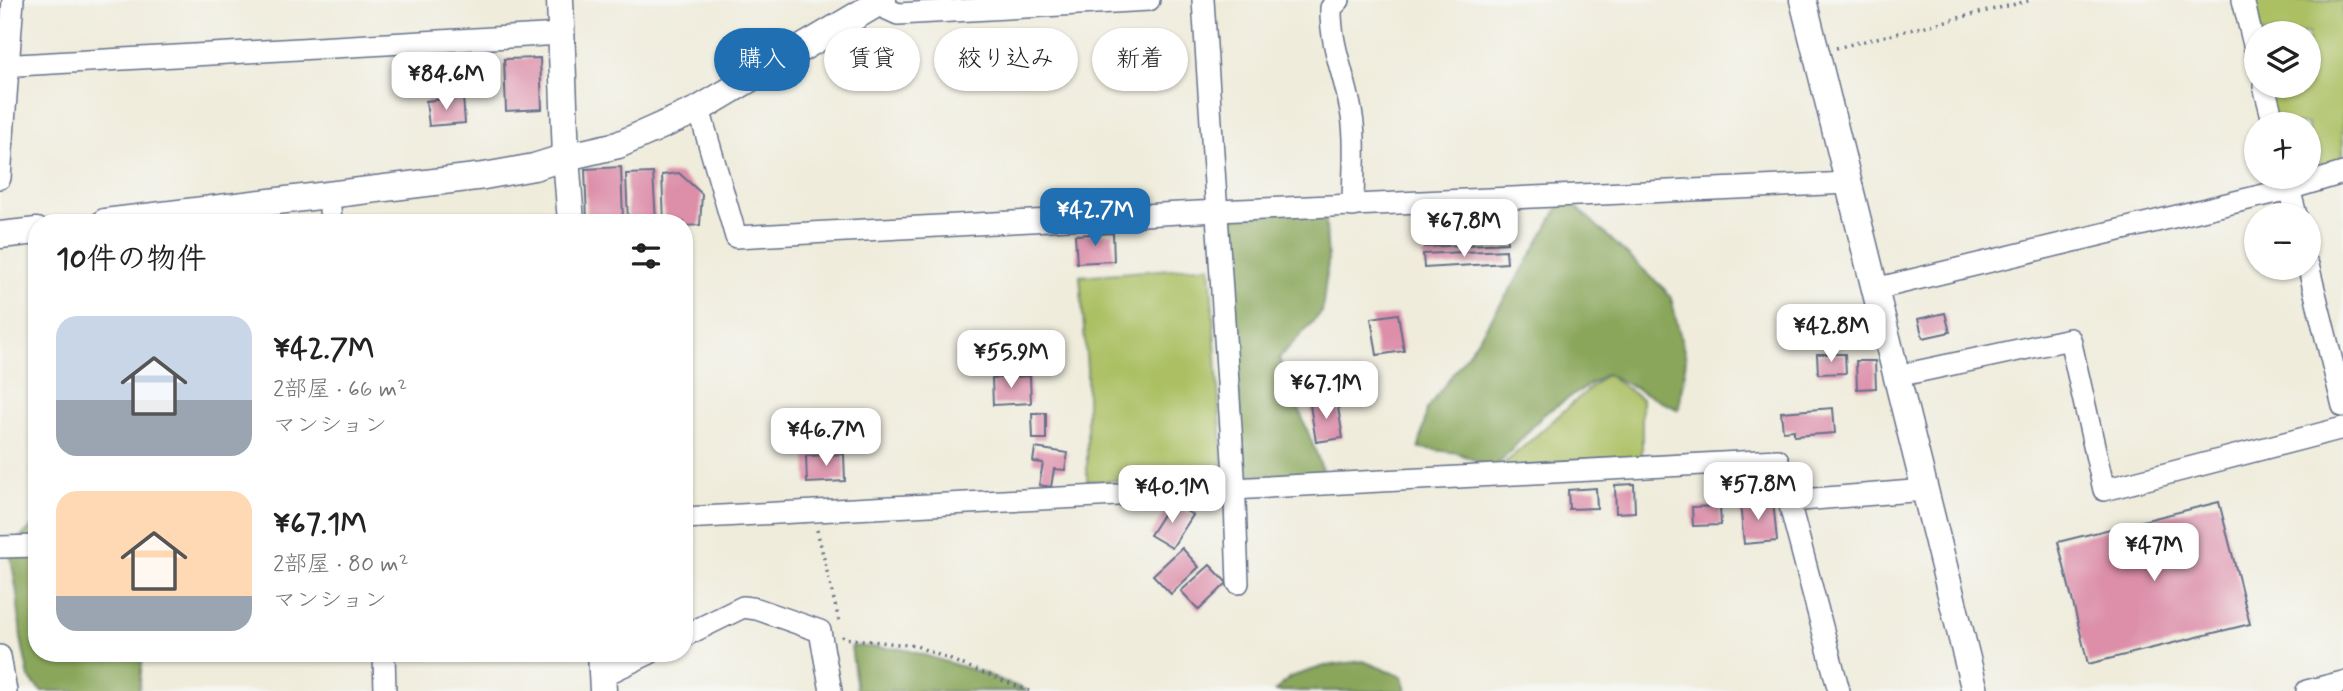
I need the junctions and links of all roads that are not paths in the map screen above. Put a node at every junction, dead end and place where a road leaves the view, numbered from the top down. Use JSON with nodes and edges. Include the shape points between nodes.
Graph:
{"nodes":[{"id":1,"x":13,"y":0,"type":"edge"},
{"id":2,"x":559,"y":0,"type":"edge"},
{"id":3,"x":1149,"y":0,"type":"edge"},
{"id":4,"x":1203,"y":0,"type":"edge"},
{"id":5,"x":1339,"y":0,"type":"edge"},
{"id":6,"x":1803,"y":0,"type":"edge"},
{"id":7,"x":2243,"y":0,"type":"edge"},
{"id":8,"x":879,"y":2,"type":"edge"},
{"id":9,"x":2248,"y":21,"type":"edge"},
{"id":10,"x":561,"y":34,"type":"junction"},
{"id":11,"x":4,"y":66,"type":"edge"},
{"id":12,"x":699,"y":109,"type":"junction"},
{"id":13,"x":566,"y":157,"type":"junction"},
{"id":14,"x":2343,"y":173,"type":"edge"},
{"id":15,"x":2321,"y":177,"type":"edge"},
{"id":16,"x":0,"y":178,"type":"edge"},
{"id":17,"x":1849,"y":183,"type":"junction"},
{"id":18,"x":2265,"y":189,"type":"edge"},
{"id":19,"x":329,"y":194,"type":"junction"},
{"id":20,"x":1353,"y":205,"type":"junction"},
{"id":21,"x":1217,"y":211,"type":"junction"},
{"id":22,"x":169,"y":214,"type":"edge"},
{"id":23,"x":330,"y":214,"type":"edge"},
{"id":24,"x":570,"y":214,"type":"edge"},
{"id":25,"x":28,"y":232,"type":"edge"},
{"id":26,"x":0,"y":235,"type":"edge"},
{"id":27,"x":2312,"y":280,"type":"edge"},
{"id":28,"x":1875,"y":289,"type":"junction"},
{"id":29,"x":1897,"y":376,"type":"junction"},
{"id":30,"x":2343,"y":406,"type":"edge"},
{"id":31,"x":2343,"y":428,"type":"edge"},
{"id":32,"x":1235,"y":489,"type":"junction"},
{"id":33,"x":1925,"y":491,"type":"junction"},
{"id":34,"x":1789,"y":501,"type":"junction"},
{"id":35,"x":693,"y":518,"type":"edge"},
{"id":36,"x":28,"y":546,"type":"edge"},
{"id":37,"x":0,"y":547,"type":"edge"},
{"id":38,"x":1238,"y":583,"type":"dead end"},
{"id":39,"x":693,"y":632,"type":"edge"},
{"id":40,"x":0,"y":660,"type":"edge"},
{"id":41,"x":384,"y":662,"type":"edge"},
{"id":42,"x":628,"y":662,"type":"edge"},
{"id":43,"x":602,"y":673,"type":"edge"},
{"id":44,"x":2343,"y":682,"type":"edge"},
{"id":45,"x":6,"y":691,"type":"edge"},
{"id":46,"x":385,"y":691,"type":"edge"},
{"id":47,"x":831,"y":691,"type":"edge"},
{"id":48,"x":1839,"y":691,"type":"edge"},
{"id":49,"x":1975,"y":691,"type":"edge"},
{"id":50,"x":2307,"y":691,"type":"edge"}],
"edges":[{"from":1,"to":11,"type":"street"},
{"from":2,"to":10,"type":"street"},
{"from":3,"to":8,"type":"street","via":[[898,14]]},
{"from":4,"to":21,"type":"street"},
{"from":5,"to":20,"type":"street","via":[[1331,8],[1331,25],[1354,126]]},
{"from":6,"to":17,"type":"street"},
{"from":7,"to":9,"type":"street"},
{"from":8,"to":12,"type":"street"},
{"from":10,"to":11,"type":"street"},
{"from":10,"to":13,"type":"street"},
{"from":11,"to":16,"type":"street"},
{"from":12,"to":13,"type":"street","via":[[618,145]]},
{"from":12,"to":21,"type":"street","via":[[736,237]]},
{"from":13,"to":19,"type":"street","via":[[484,176]]},
{"from":13,"to":24,"type":"street"},
{"from":14,"to":15,"type":"street"},
{"from":17,"to":20,"type":"street"},
{"from":17,"to":28,"type":"street"},
{"from":18,"to":28,"type":"street"},
{"from":19,"to":22,"type":"street"},
{"from":19,"to":23,"type":"street"},
{"from":20,"to":21,"type":"street"},
{"from":21,"to":32,"type":"street"},
{"from":25,"to":26,"type":"street"},
{"from":27,"to":30,"type":"street"},
{"from":28,"to":29,"type":"street"},
{"from":29,"to":31,"type":"street","via":[[2070,339],[2104,490]]},
{"from":29,"to":33,"type":"street"},
{"from":32,"to":34,"type":"street","via":[[1778,460]]},
{"from":32,"to":35,"type":"street"},
{"from":32,"to":38,"type":"street"},
{"from":33,"to":34,"type":"street"},
{"from":33,"to":49,"type":"street"},
{"from":34,"to":48,"type":"street"},
{"from":36,"to":37,"type":"street"},
{"from":39,"to":47,"type":"street","via":[[743,607],[820,631]]},
{"from":40,"to":45,"type":"street"},
{"from":41,"to":46,"type":"street"},
{"from":42,"to":43,"type":"street"},
{"from":44,"to":50,"type":"street"}]}
